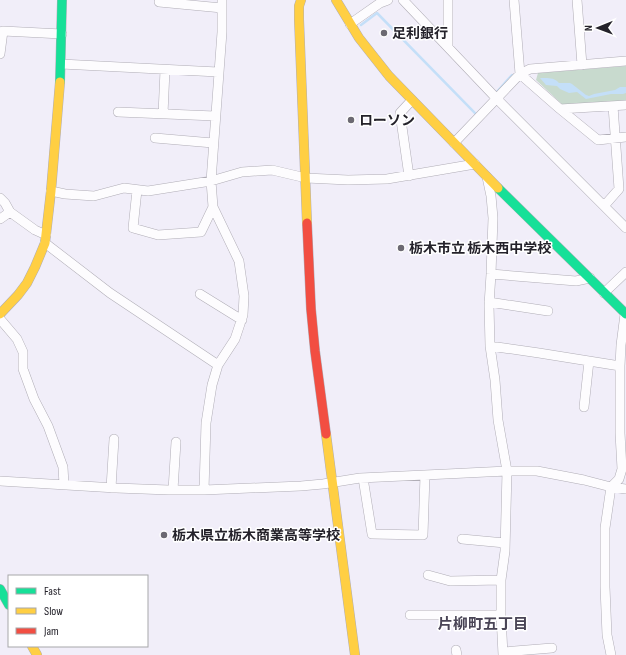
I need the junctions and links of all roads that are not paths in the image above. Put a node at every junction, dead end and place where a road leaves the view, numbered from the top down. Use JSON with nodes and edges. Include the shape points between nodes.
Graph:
{"nodes":[{"id":1,"x":62,"y":0,"type":"edge"},
{"id":2,"x":301,"y":0,"type":"edge"},
{"id":3,"x":336,"y":0,"type":"edge"},
{"id":4,"x":403,"y":0,"type":"edge"},
{"id":5,"x":448,"y":0,"type":"edge"},
{"id":6,"x":514,"y":0,"type":"edge"},
{"id":7,"x":577,"y":0,"type":"edge"},
{"id":8,"x":382,"y":1,"type":"edge"},
{"id":9,"x":159,"y":2,"type":"dead end"},
{"id":10,"x":222,"y":4,"type":"edge"},
{"id":11,"x":350,"y":24,"type":"junction"},
{"id":12,"x":62,"y":34,"type":"junction"},
{"id":13,"x":448,"y":47,"type":"junction"},
{"id":14,"x":0,"y":54,"type":"edge"},
{"id":15,"x":626,"y":61,"type":"edge"},
{"id":16,"x":61,"y":64,"type":"junction"},
{"id":17,"x":582,"y":65,"type":"junction"},
{"id":18,"x":165,"y":70,"type":"junction"},
{"id":19,"x":218,"y":72,"type":"junction"},
{"id":20,"x":520,"y":74,"type":"junction"},
{"id":21,"x":497,"y":99,"type":"junction"},
{"id":22,"x":412,"y":100,"type":"junction"},
{"id":23,"x":626,"y":105,"type":"edge"},
{"id":24,"x":613,"y":106,"type":"junction"},
{"id":25,"x":560,"y":109,"type":"junction"},
{"id":26,"x":118,"y":112,"type":"dead end"},
{"id":27,"x":163,"y":114,"type":"junction"},
{"id":28,"x":215,"y":116,"type":"junction"},
{"id":29,"x":626,"y":137,"type":"edge"},
{"id":30,"x":155,"y":138,"type":"dead end"},
{"id":31,"x":615,"y":138,"type":"junction"},
{"id":32,"x":213,"y":143,"type":"junction"},
{"id":33,"x":454,"y":143,"type":"junction"},
{"id":34,"x":475,"y":164,"type":"junction"},
{"id":35,"x":409,"y":176,"type":"junction"},
{"id":36,"x":487,"y":177,"type":"junction"},
{"id":37,"x":306,"y":178,"type":"junction"},
{"id":38,"x":211,"y":181,"type":"junction"},
{"id":39,"x":137,"y":190,"type":"junction"},
{"id":40,"x":51,"y":191,"type":"junction"},
{"id":41,"x":0,"y":198,"type":"edge"},
{"id":42,"x":604,"y":206,"type":"junction"},
{"id":43,"x":213,"y":207,"type":"junction"},
{"id":44,"x":10,"y":212,"type":"junction"},
{"id":45,"x":0,"y":219,"type":"edge"},
{"id":46,"x":626,"y":228,"type":"edge"},
{"id":47,"x":46,"y":239,"type":"junction"},
{"id":48,"x":626,"y":272,"type":"edge"},
{"id":49,"x":491,"y":274,"type":"junction"},
{"id":50,"x":590,"y":278,"type":"junction"},
{"id":51,"x":604,"y":293,"type":"junction"},
{"id":52,"x":200,"y":294,"type":"dead end"},
{"id":53,"x":489,"y":302,"type":"junction"},
{"id":54,"x":548,"y":310,"type":"dead end"},
{"id":55,"x":0,"y":314,"type":"edge"},
{"id":56,"x":626,"y":314,"type":"edge"},
{"id":57,"x":0,"y":319,"type":"edge"},
{"id":58,"x":242,"y":320,"type":"junction"},
{"id":59,"x":490,"y":346,"type":"junction"},
{"id":60,"x":589,"y":361,"type":"junction"},
{"id":61,"x":218,"y":365,"type":"junction"},
{"id":62,"x":620,"y":366,"type":"junction"},
{"id":63,"x":584,"y":407,"type":"dead end"},
{"id":64,"x":114,"y":439,"type":"dead end"},
{"id":65,"x":176,"y":442,"type":"dead end"},
{"id":66,"x":624,"y":467,"type":"edge"},
{"id":67,"x":507,"y":471,"type":"junction"},
{"id":68,"x":426,"y":475,"type":"junction"},
{"id":69,"x":363,"y":478,"type":"junction"},
{"id":70,"x":0,"y":482,"type":"edge"},
{"id":71,"x":332,"y":482,"type":"junction"},
{"id":72,"x":64,"y":485,"type":"junction"},
{"id":73,"x":611,"y":487,"type":"junction"},
{"id":74,"x":111,"y":488,"type":"junction"},
{"id":75,"x":626,"y":489,"type":"edge"},
{"id":76,"x":173,"y":490,"type":"junction"},
{"id":77,"x":204,"y":490,"type":"junction"},
{"id":78,"x":462,"y":539,"type":"dead end"},
{"id":79,"x":505,"y":543,"type":"junction"},
{"id":80,"x":428,"y":575,"type":"dead end"},
{"id":81,"x":501,"y":580,"type":"junction"},
{"id":82,"x":0,"y":589,"type":"edge"},
{"id":83,"x":8,"y":603,"type":"edge"},
{"id":84,"x":410,"y":615,"type":"dead end"},
{"id":85,"x":500,"y":615,"type":"junction"},
{"id":86,"x":552,"y":648,"type":"dead end"},
{"id":87,"x":503,"y":653,"type":"edge"},
{"id":88,"x":355,"y":655,"type":"edge"},
{"id":89,"x":611,"y":655,"type":"edge"}],
"edges":[{"from":1,"to":12,"type":"street"},
{"from":2,"to":37,"type":"street","via":[[299,19]]},
{"from":3,"to":11,"type":"street"},
{"from":4,"to":13,"type":"street"},
{"from":5,"to":13,"type":"street"},
{"from":6,"to":20,"type":"street"},
{"from":7,"to":17,"type":"street"},
{"from":8,"to":11,"type":"street"},
{"from":9,"to":10,"type":"street"},
{"from":10,"to":19,"type":"street"},
{"from":11,"to":22,"type":"street","via":[[370,53]]},
{"from":12,"to":14,"type":"street","via":[[3,31]]},
{"from":12,"to":16,"type":"street"},
{"from":13,"to":21,"type":"street"},
{"from":15,"to":17,"type":"street"},
{"from":16,"to":18,"type":"street"},
{"from":16,"to":40,"type":"street"},
{"from":17,"to":20,"type":"street","via":[[530,69]]},
{"from":18,"to":19,"type":"street"},
{"from":18,"to":27,"type":"street"},
{"from":19,"to":28,"type":"street"},
{"from":20,"to":21,"type":"street"},
{"from":20,"to":25,"type":"street"},
{"from":21,"to":33,"type":"street"},
{"from":21,"to":42,"type":"street"},
{"from":22,"to":33,"type":"street"},
{"from":22,"to":35,"type":"street","via":[[400,113]]},
{"from":23,"to":24,"type":"street"},
{"from":24,"to":25,"type":"street"},
{"from":24,"to":31,"type":"street"},
{"from":25,"to":31,"type":"street","via":[[598,140]]},
{"from":26,"to":27,"type":"street"},
{"from":27,"to":28,"type":"street"},
{"from":28,"to":32,"type":"street"},
{"from":29,"to":31,"type":"street"},
{"from":30,"to":32,"type":"street"},
{"from":31,"to":42,"type":"street","via":[[619,189]]},
{"from":32,"to":38,"type":"street"},
{"from":33,"to":34,"type":"street"},
{"from":34,"to":35,"type":"street"},
{"from":34,"to":36,"type":"street"},
{"from":35,"to":37,"type":"street","via":[[348,180]]},
{"from":36,"to":49,"type":"street","via":[[492,218]]},
{"from":36,"to":50,"type":"street"},
{"from":37,"to":38,"type":"street","via":[[272,170],[242,172]]},
{"from":37,"to":71,"type":"street","via":[[311,309]]},
{"from":38,"to":39,"type":"street","via":[[148,191]]},
{"from":38,"to":43,"type":"street"},
{"from":39,"to":40,"type":"street","via":[[124,188],[94,196]]},
{"from":39,"to":43,"type":"street","via":[[133,228],[158,235],[201,232]]},
{"from":40,"to":47,"type":"street"},
{"from":41,"to":44,"type":"street"},
{"from":42,"to":46,"type":"street"},
{"from":43,"to":58,"type":"street","via":[[240,261],[244,296]]},
{"from":44,"to":45,"type":"street"},
{"from":44,"to":47,"type":"street"},
{"from":47,"to":55,"type":"street","via":[[27,283]]},
{"from":47,"to":61,"type":"street","via":[[110,293]]},
{"from":48,"to":51,"type":"street"},
{"from":49,"to":50,"type":"street","via":[[576,281]]},
{"from":49,"to":53,"type":"street"},
{"from":50,"to":51,"type":"street"},
{"from":51,"to":56,"type":"street"},
{"from":52,"to":58,"type":"street"},
{"from":53,"to":54,"type":"street"},
{"from":53,"to":59,"type":"street"},
{"from":56,"to":62,"type":"street"},
{"from":57,"to":72,"type":"street","via":[[17,339],[23,352],[23,369],[63,467]]},
{"from":58,"to":61,"type":"street"},
{"from":59,"to":60,"type":"street"},
{"from":59,"to":67,"type":"street","via":[[498,420]]},
{"from":60,"to":62,"type":"street"},
{"from":60,"to":63,"type":"street"},
{"from":61,"to":77,"type":"street","via":[[206,423]]},
{"from":62,"to":66,"type":"street","via":[[620,433]]},
{"from":64,"to":74,"type":"street"},
{"from":65,"to":76,"type":"street"},
{"from":66,"to":73,"type":"street","via":[[619,479]]},
{"from":67,"to":68,"type":"street"},
{"from":67,"to":73,"type":"street","via":[[537,471]]},
{"from":67,"to":79,"type":"street"},
{"from":68,"to":69,"type":"street"},
{"from":68,"to":69,"type":"street","via":[[423,535],[372,534]]},
{"from":69,"to":71,"type":"street"},
{"from":70,"to":72,"type":"street"},
{"from":71,"to":77,"type":"street","via":[[301,486]]},
{"from":71,"to":88,"type":"street"},
{"from":72,"to":74,"type":"street"},
{"from":73,"to":75,"type":"street"},
{"from":73,"to":89,"type":"street","via":[[605,528],[605,587],[607,635]]},
{"from":74,"to":76,"type":"street"},
{"from":76,"to":77,"type":"street"},
{"from":78,"to":79,"type":"street"},
{"from":79,"to":81,"type":"street"},
{"from":80,"to":81,"type":"street","via":[[450,581]]},
{"from":81,"to":85,"type":"street"},
{"from":82,"to":83,"type":"street"},
{"from":84,"to":85,"type":"street"},
{"from":85,"to":87,"type":"street"},
{"from":86,"to":87,"type":"street"}]}
